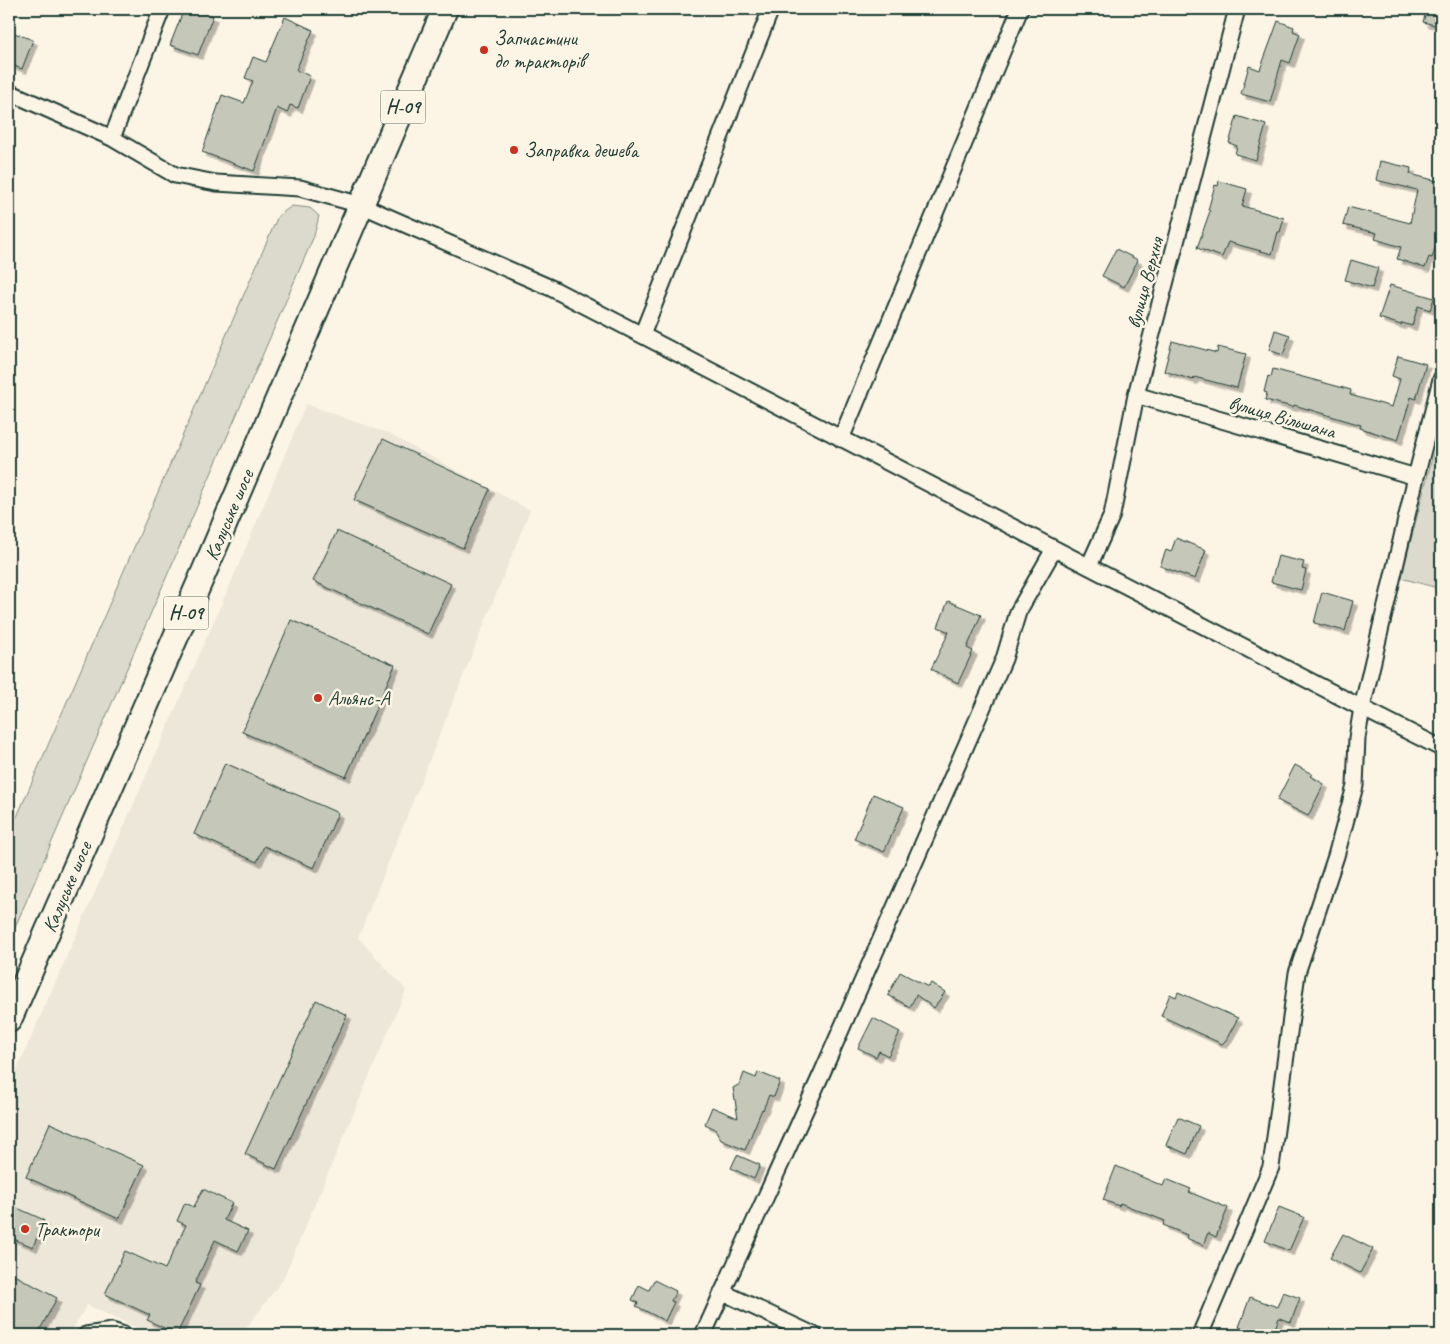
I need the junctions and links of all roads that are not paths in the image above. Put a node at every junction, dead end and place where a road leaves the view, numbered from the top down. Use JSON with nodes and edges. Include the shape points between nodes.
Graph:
{"nodes":[{"id":1,"x":162,"y":9,"type":"edge"},
{"id":2,"x":446,"y":9,"type":"edge"},
{"id":3,"x":771,"y":9,"type":"edge"},
{"id":4,"x":1020,"y":9,"type":"edge"},
{"id":5,"x":1237,"y":9,"type":"edge"},
{"id":6,"x":9,"y":92,"type":"edge"},
{"id":7,"x":112,"y":138,"type":"junction"},
{"id":8,"x":361,"y":205,"type":"junction"},
{"id":9,"x":642,"y":335,"type":"junction"},
{"id":10,"x":1441,"y":379,"type":"edge"},
{"id":11,"x":1136,"y":395,"type":"junction"},
{"id":12,"x":841,"y":439,"type":"junction"},
{"id":13,"x":1416,"y":477,"type":"junction"},
{"id":14,"x":1054,"y":549,"type":"junction"},
{"id":15,"x":1089,"y":566,"type":"junction"},
{"id":16,"x":1362,"y":708,"type":"junction"},
{"id":17,"x":1441,"y":748,"type":"edge"},
{"id":18,"x":9,"y":1020,"type":"edge"},
{"id":19,"x":722,"y":1292,"type":"junction"},
{"id":20,"x":86,"y":1335,"type":"edge"},
{"id":21,"x":124,"y":1335,"type":"edge"},
{"id":22,"x":703,"y":1335,"type":"edge"},
{"id":23,"x":814,"y":1335,"type":"edge"},
{"id":24,"x":1200,"y":1335,"type":"edge"}],
"edges":[{"from":1,"to":7,"type":"street"},
{"from":2,"to":8,"type":"main road","name":"Калуське шосе","number":"Н-09"},
{"from":3,"to":9,"type":"street"},
{"from":4,"to":12,"type":"street"},
{"from":5,"to":11,"type":"street","name":"вулиця Верхня"},
{"from":6,"to":7,"type":"street"},
{"from":7,"to":8,"type":"street","via":[[175,175],[216,183],[300,188]]},
{"from":8,"to":9,"type":"street","via":[[551,288]]},
{"from":8,"to":18,"type":"main road","name":"Калуське шосе","number":"Н-09"},
{"from":9,"to":12,"type":"street"},
{"from":10,"to":13,"type":"street"},
{"from":11,"to":13,"type":"street","name":"вулиця Вільшана"},
{"from":11,"to":15,"type":"street","name":"вулиця Верхня","via":[[1112,515]]},
{"from":12,"to":14,"type":"street"},
{"from":13,"to":16,"type":"street"},
{"from":14,"to":15,"type":"street"},
{"from":14,"to":19,"type":"street","via":[[1018,612],[1004,659]]},
{"from":15,"to":16,"type":"street"},
{"from":16,"to":17,"type":"street"},
{"from":16,"to":24,"type":"street","via":[[1356,738],[1355,786],[1336,856],[1296,974],[1271,1166]]},
{"from":19,"to":22,"type":"street"},
{"from":19,"to":23,"type":"street"},
{"from":20,"to":21,"type":"street","via":[[112,1331]]}]}
